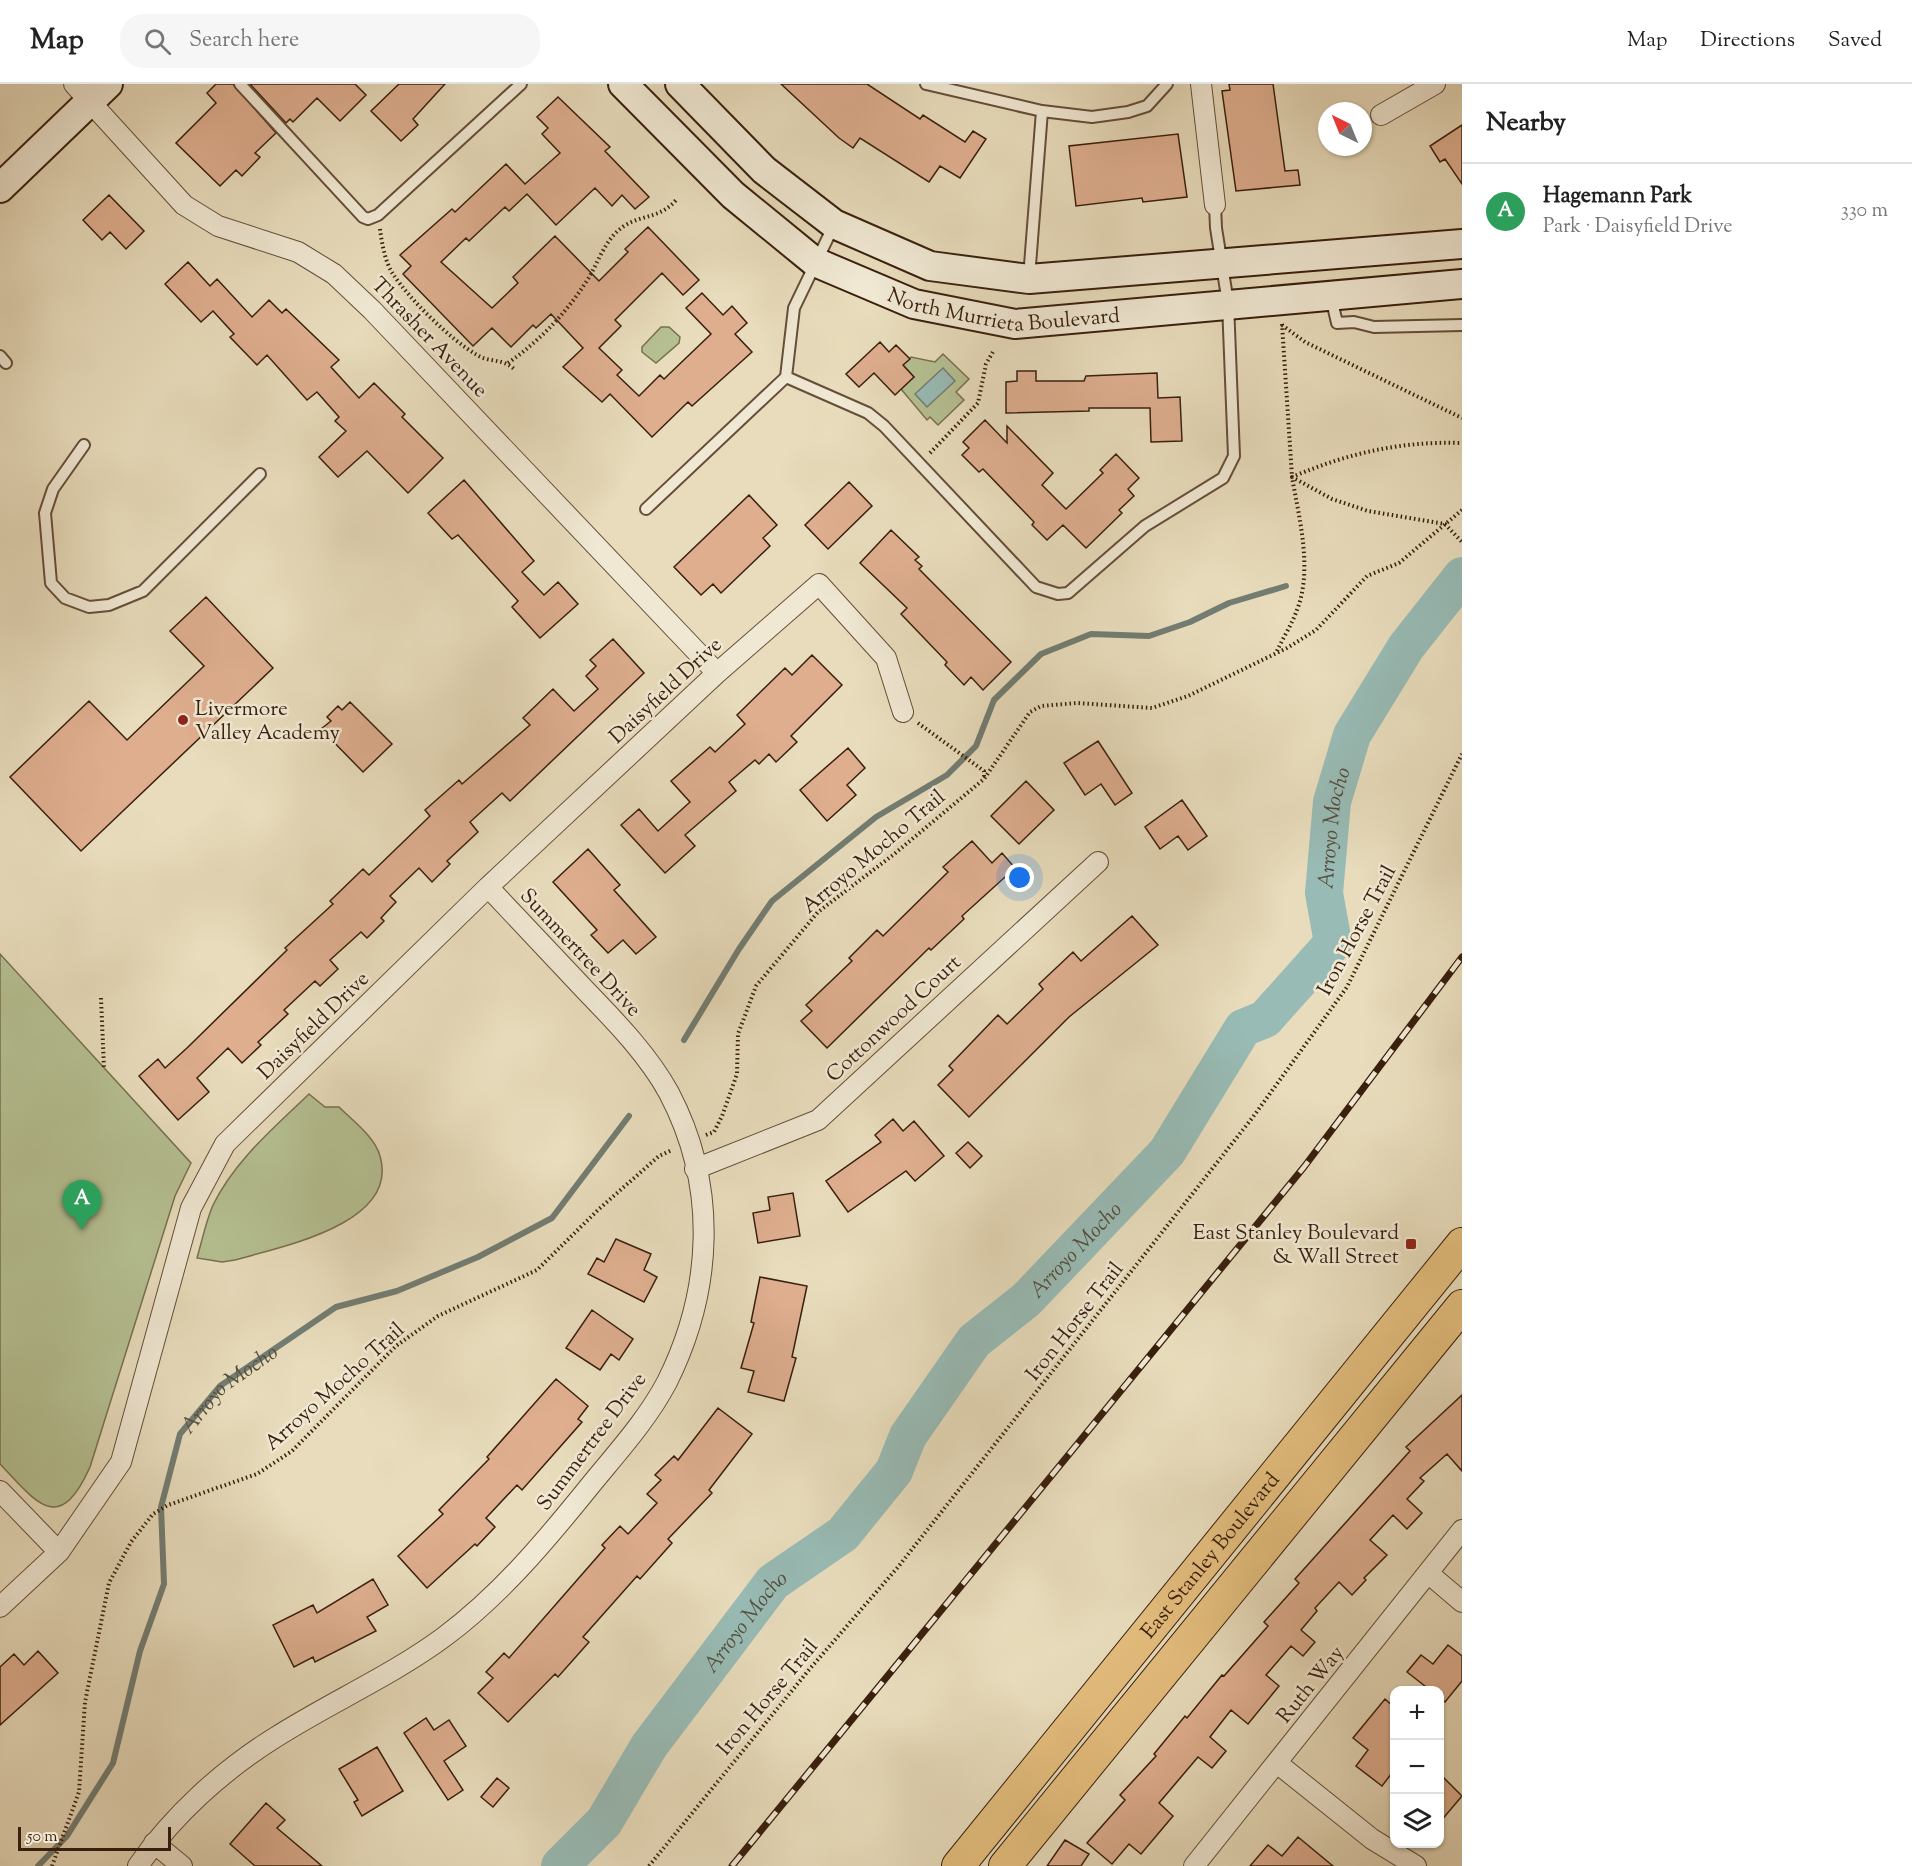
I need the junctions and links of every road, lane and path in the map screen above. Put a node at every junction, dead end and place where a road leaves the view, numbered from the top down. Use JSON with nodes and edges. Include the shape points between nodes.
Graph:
{"nodes":[{"id":1,"x":240,"y":84,"type":"edge"},
{"id":2,"x":521,"y":84,"type":"edge"},
{"id":3,"x":623,"y":84,"type":"edge"},
{"id":4,"x":680,"y":84,"type":"edge"},
{"id":5,"x":926,"y":84,"type":"edge"},
{"id":6,"x":1167,"y":84,"type":"edge"},
{"id":7,"x":1201,"y":84,"type":"edge"},
{"id":8,"x":1435,"y":84,"type":"edge"},
{"id":9,"x":90,"y":90,"type":"edge"},
{"id":10,"x":1042,"y":111,"type":"junction"},
{"id":11,"x":1381,"y":116,"type":"dead end"},
{"id":12,"x":0,"y":188,"type":"edge"},
{"id":13,"x":677,"y":199,"type":"dead end"},
{"id":14,"x":1215,"y":205,"type":"joint"},
{"id":15,"x":378,"y":215,"type":"junction"},
{"id":16,"x":834,"y":224,"type":"junction"},
{"id":17,"x":1462,"y":244,"type":"edge"},
{"id":18,"x":815,"y":262,"type":"junction"},
{"id":19,"x":1221,"y":264,"type":"junction"},
{"id":20,"x":1029,"y":279,"type":"junction"},
{"id":21,"x":1462,"y":284,"type":"edge"},
{"id":22,"x":1330,"y":295,"type":"junction"},
{"id":23,"x":1228,"y":303,"type":"junction"},
{"id":24,"x":1462,"y":325,"type":"edge"},
{"id":25,"x":994,"y":350,"type":"dead end"},
{"id":26,"x":508,"y":363,"type":"junction"},
{"id":27,"x":514,"y":370,"type":"dead end"},
{"id":28,"x":786,"y":377,"type":"junction"},
{"id":29,"x":1462,"y":418,"type":"edge"},
{"id":30,"x":1462,"y":443,"type":"edge"},
{"id":31,"x":84,"y":445,"type":"dead end"},
{"id":32,"x":919,"y":463,"type":"junction"},
{"id":33,"x":260,"y":474,"type":"dead end"},
{"id":34,"x":1292,"y":477,"type":"junction"},
{"id":35,"x":646,"y":508,"type":"dead end"},
{"id":36,"x":1462,"y":510,"type":"edge"},
{"id":37,"x":1445,"y":524,"type":"junction"},
{"id":38,"x":1462,"y":542,"type":"edge"},
{"id":39,"x":1276,"y":653,"type":"junction"},
{"id":40,"x":717,"y":674,"type":"junction"},
{"id":41,"x":903,"y":712,"type":"joint"},
{"id":42,"x":1462,"y":754,"type":"edge"},
{"id":43,"x":984,"y":779,"type":"junction"},
{"id":44,"x":1098,"y":862,"type":"dead end"},
{"id":45,"x":489,"y":887,"type":"junction"},
{"id":46,"x":101,"y":998,"type":"dead end"},
{"id":47,"x":104,"y":1069,"type":"dead end"},
{"id":48,"x":690,"y":1142,"type":"junction"},
{"id":49,"x":695,"y":1168,"type":"junction"},
{"id":50,"x":1462,"y":1244,"type":"edge"},
{"id":51,"x":1462,"y":1306,"type":"edge"},
{"id":52,"x":0,"y":1491,"type":"edge"},
{"id":53,"x":1462,"y":1530,"type":"edge"},
{"id":54,"x":59,"y":1552,"type":"junction"},
{"id":55,"x":1428,"y":1574,"type":"junction"},
{"id":56,"x":1462,"y":1602,"type":"edge"},
{"id":57,"x":0,"y":1607,"type":"edge"},
{"id":58,"x":1277,"y":1763,"type":"junction"},
{"id":59,"x":154,"y":1843,"type":"junction"},
{"id":60,"x":54,"y":1864,"type":"edge"},
{"id":61,"x":138,"y":1866,"type":"edge"},
{"id":62,"x":182,"y":1866,"type":"edge"},
{"id":63,"x":649,"y":1866,"type":"edge"},
{"id":64,"x":958,"y":1866,"type":"edge"},
{"id":65,"x":1005,"y":1866,"type":"edge"},
{"id":66,"x":1194,"y":1866,"type":"edge"},
{"id":67,"x":1416,"y":1866,"type":"edge"}],
"edges":[{"from":1,"to":15,"type":"lane","via":[[363,217]]},
{"from":2,"to":15,"type":"lane"},
{"from":3,"to":18,"type":"main road","name":"North Murrieta Boulevard","via":[[732,195]]},
{"from":4,"to":16,"type":"main road","name":"North Murrieta Boulevard","via":[[764,170]]},
{"from":5,"to":10,"type":"lane"},
{"from":6,"to":10,"type":"lane","via":[[1147,106],[1128,112],[1092,117]]},
{"from":7,"to":14,"type":"street"},
{"from":8,"to":11,"type":"street"},
{"from":9,"to":12,"type":"main road"},
{"from":9,"to":40,"type":"street","name":"Thrasher Avenue","via":[[184,205],[218,226],[298,252],[334,274]]},
{"from":10,"to":20,"type":"lane"},
{"from":13,"to":26,"type":"path","via":[[661,214],[624,226],[603,248],[588,278],[537,343]]},
{"from":14,"to":19,"type":"lane"},
{"from":15,"to":26,"type":"path","via":[[382,246],[392,273],[411,295],[460,345],[483,359]]},
{"from":16,"to":18,"type":"lane"},
{"from":16,"to":20,"type":"main road","name":"North Murrieta Boulevard","via":[[930,266]]},
{"from":17,"to":19,"type":"main road","name":"North Murrieta Boulevard"},
{"from":18,"to":23,"type":"main road","name":"North Murrieta Boulevard","via":[[914,304],[1015,324]]},
{"from":18,"to":28,"type":"lane","via":[[794,308]]},
{"from":19,"to":20,"type":"main road","name":"North Murrieta Boulevard"},
{"from":19,"to":23,"type":"lane"},
{"from":21,"to":22,"type":"main road","name":"North Murrieta Boulevard"},
{"from":22,"to":23,"type":"main road","name":"North Murrieta Boulevard"},
{"from":22,"to":24,"type":"lane","via":[[1337,323],[1374,327]]},
{"from":23,"to":32,"type":"lane","via":[[1234,456],[1230,464],[1222,478],[1145,526],[1068,593],[1036,587]]},
{"from":25,"to":32,"type":"path","via":[[986,364],[978,403]]},
{"from":26,"to":27,"type":"path"},
{"from":28,"to":32,"type":"lane","via":[[868,413]]},
{"from":28,"to":35,"type":"lane"},
{"from":29,"to":34,"type":"path","via":[[1305,342],[1282,325]]},
{"from":30,"to":34,"type":"path","via":[[1421,441],[1380,448],[1330,461]]},
{"from":31,"to":33,"type":"lane","via":[[53,489],[45,513],[51,583],[65,598],[89,607],[109,605],[143,591]]},
{"from":34,"to":37,"type":"path","via":[[1332,499],[1368,511]]},
{"from":34,"to":39,"type":"path","via":[[1304,568],[1298,608]]},
{"from":36,"to":37,"type":"path","name":"Arroyo Mocho Trail"},
{"from":37,"to":38,"type":"path"},
{"from":37,"to":39,"type":"path","name":"Arroyo Mocho Trail","via":[[1399,563],[1367,576],[1316,630]]},
{"from":39,"to":43,"type":"path","name":"Arroyo Mocho Trail","via":[[1188,696],[1152,708],[1077,703],[1041,706],[1030,712]]},
{"from":40,"to":41,"type":"street","name":"Daisyfield Drive","via":[[819,584],[886,658]]},
{"from":40,"to":45,"type":"street","name":"Daisyfield Drive"},
{"from":41,"to":43,"type":"path","via":[[984,771]]},
{"from":42,"to":63,"type":"path","name":"Iron Horse Trail","via":[[1347,987],[1253,1118],[898,1567]]},
{"from":43,"to":48,"type":"path","name":"Arroyo Mocho Trail","via":[[818,912],[756,986],[738,1034],[737,1074],[722,1116],[714,1132]]},
{"from":44,"to":49,"type":"street","name":"Cottonwood Court","via":[[818,1120]]},
{"from":45,"to":48,"type":"street","name":"Summertree Drive","via":[[642,1055],[668,1092]]},
{"from":45,"to":54,"type":"street","name":"Daisyfield Drive","via":[[225,1144],[191,1208],[121,1462]]},
{"from":46,"to":47,"type":"path"},
{"from":48,"to":49,"type":"street","name":"Summertree Drive"},
{"from":48,"to":60,"type":"path","name":"Arroyo Mocho Trail","via":[[659,1156],[537,1270],[438,1316],[396,1346],[292,1451],[257,1474],[168,1505],[153,1514],[131,1542],[109,1583],[85,1702],[79,1792]]},
{"from":49,"to":59,"type":"street","name":"Summertree Drive","via":[[705,1226],[701,1284],[666,1384],[638,1426],[534,1556],[444,1637],[376,1681],[274,1738],[187,1807]]},
{"from":50,"to":64,"type":"main road","name":"East Stanley Boulevard"},
{"from":51,"to":65,"type":"main road","name":"East Stanley Boulevard"},
{"from":52,"to":54,"type":"street"},
{"from":53,"to":55,"type":"street","name":"Ruth Way"},
{"from":54,"to":57,"type":"street","name":"Daisyfield Drive"},
{"from":55,"to":56,"type":"street"},
{"from":55,"to":58,"type":"street","name":"Ruth Way"},
{"from":58,"to":66,"type":"street","name":"Ruth Way"},
{"from":58,"to":67,"type":"street","via":[[1372,1839]]},
{"from":59,"to":61,"type":"street","name":"Summertree Drive"},
{"from":59,"to":62,"type":"street"}]}
